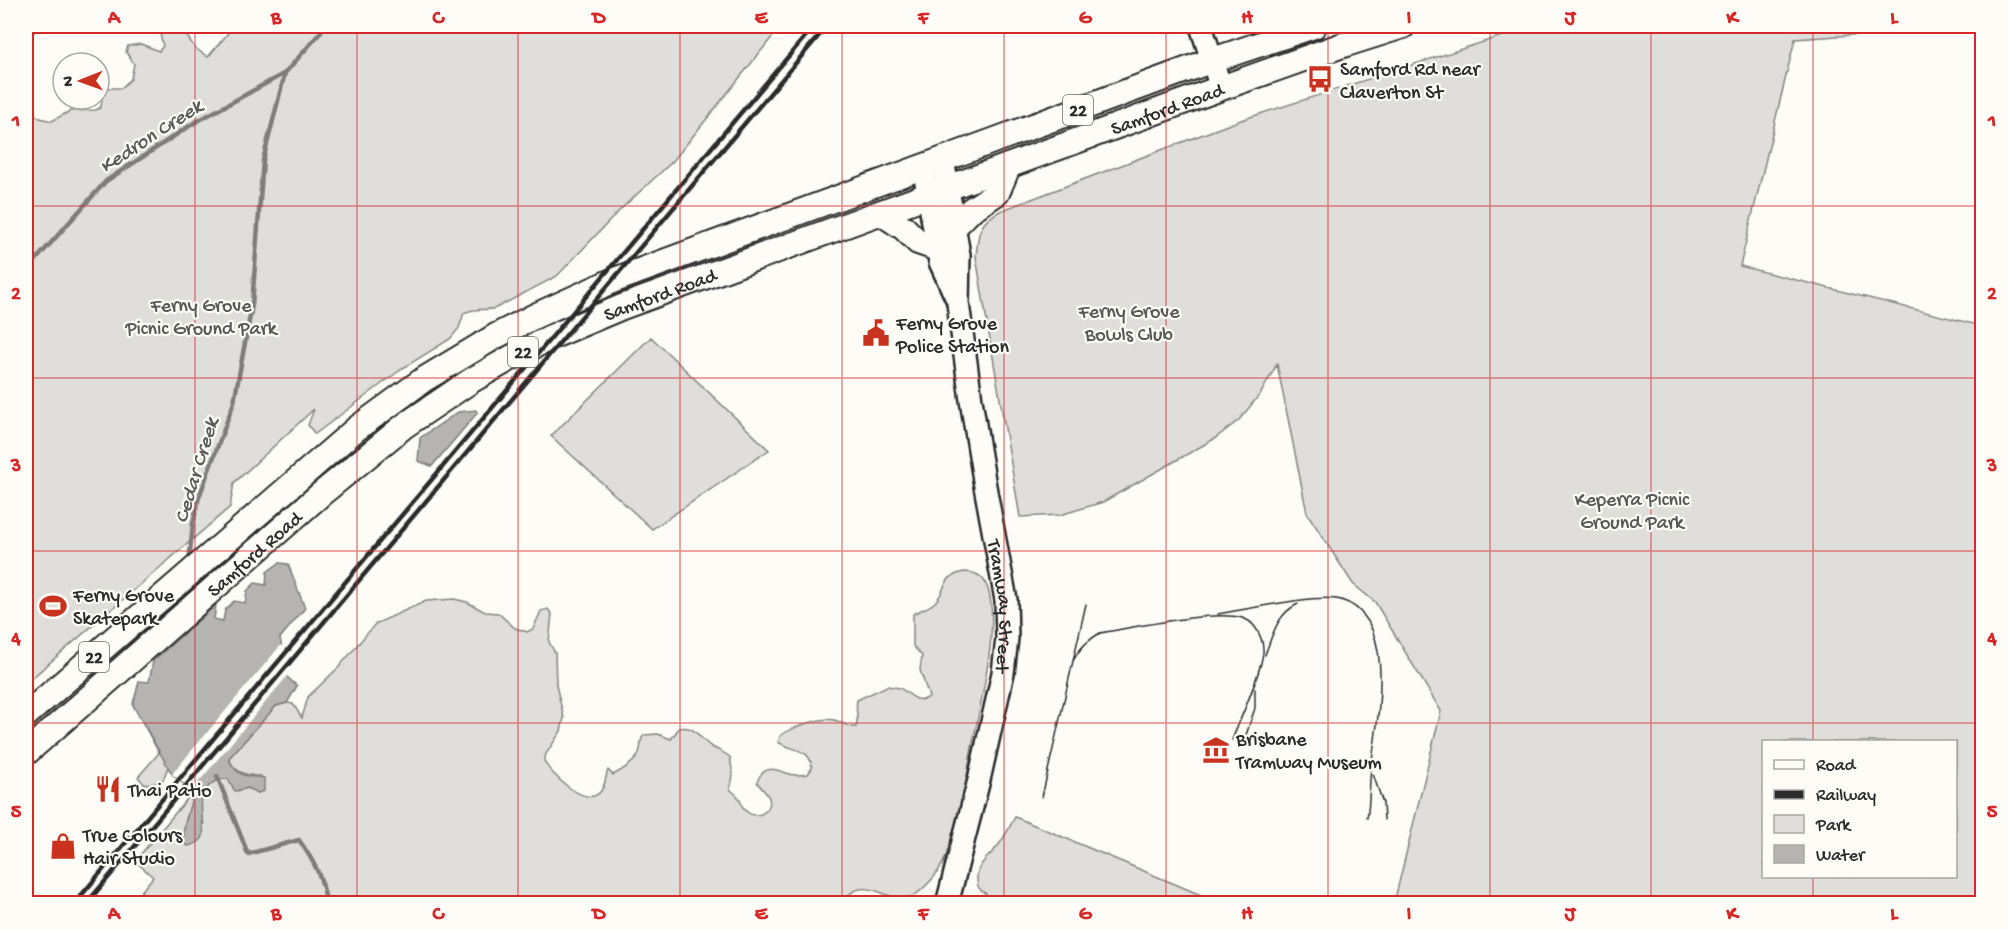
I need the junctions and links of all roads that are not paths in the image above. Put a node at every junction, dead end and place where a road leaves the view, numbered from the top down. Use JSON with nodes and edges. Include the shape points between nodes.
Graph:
{"nodes":[{"id":1,"x":1201,"y":26,"type":"edge"},
{"id":2,"x":1314,"y":26,"type":"edge"},
{"id":3,"x":1403,"y":26,"type":"edge"},
{"id":4,"x":1213,"y":60,"type":"junction"},
{"id":5,"x":1221,"y":88,"type":"junction"},
{"id":6,"x":933,"y":162,"type":"junction"},
{"id":7,"x":1008,"y":167,"type":"junction"},
{"id":8,"x":938,"y":192,"type":"junction"},
{"id":9,"x":881,"y":213,"type":"junction"},
{"id":10,"x":954,"y":227,"type":"junction"},
{"id":11,"x":938,"y":249,"type":"junction"},
{"id":12,"x":958,"y":303,"type":"junction"},
{"id":13,"x":26,"y":715,"type":"edge"},
{"id":14,"x":26,"y":753,"type":"edge"},
{"id":15,"x":947,"y":903,"type":"edge"}],
"edges":[{"from":1,"to":4,"type":"street"},
{"from":2,"to":4,"type":"main road","name":"Samford Road","number":"22"},
{"from":3,"to":5,"type":"main road","name":"Samford Road","number":"22"},
{"from":4,"to":5,"type":"street"},
{"from":4,"to":6,"type":"main road","name":"Samford Road","number":"22"},
{"from":5,"to":7,"type":"main road","name":"Samford Road","number":"22"},
{"from":6,"to":8,"type":"street","name":"Tramway Street"},
{"from":6,"to":13,"type":"main road","name":"Samford Road","number":"22","via":[[612,281],[496,336],[423,380],[356,429]]},
{"from":7,"to":8,"type":"main road","name":"Samford Road","number":"22"},
{"from":7,"to":10,"type":"main road","via":[[998,193],[972,209]]},
{"from":8,"to":9,"type":"main road","name":"Samford Road","number":"22"},
{"from":8,"to":10,"type":"street","name":"Tramway Street"},
{"from":8,"to":11,"type":"street","name":"Tramway Street"},
{"from":9,"to":11,"type":"main road","via":[[918,242]]},
{"from":9,"to":14,"type":"main road","name":"Samford Road","number":"22","via":[[622,307],[551,338],[472,380],[404,426],[321,494]]},
{"from":10,"to":12,"type":"street","name":"Tramway Street","via":[[959,255]]},
{"from":11,"to":12,"type":"street","name":"Tramway Street"},
{"from":12,"to":15,"type":"street","name":"Tramway Street","via":[[984,486],[1006,600],[1006,638],[1003,673]]}]}
